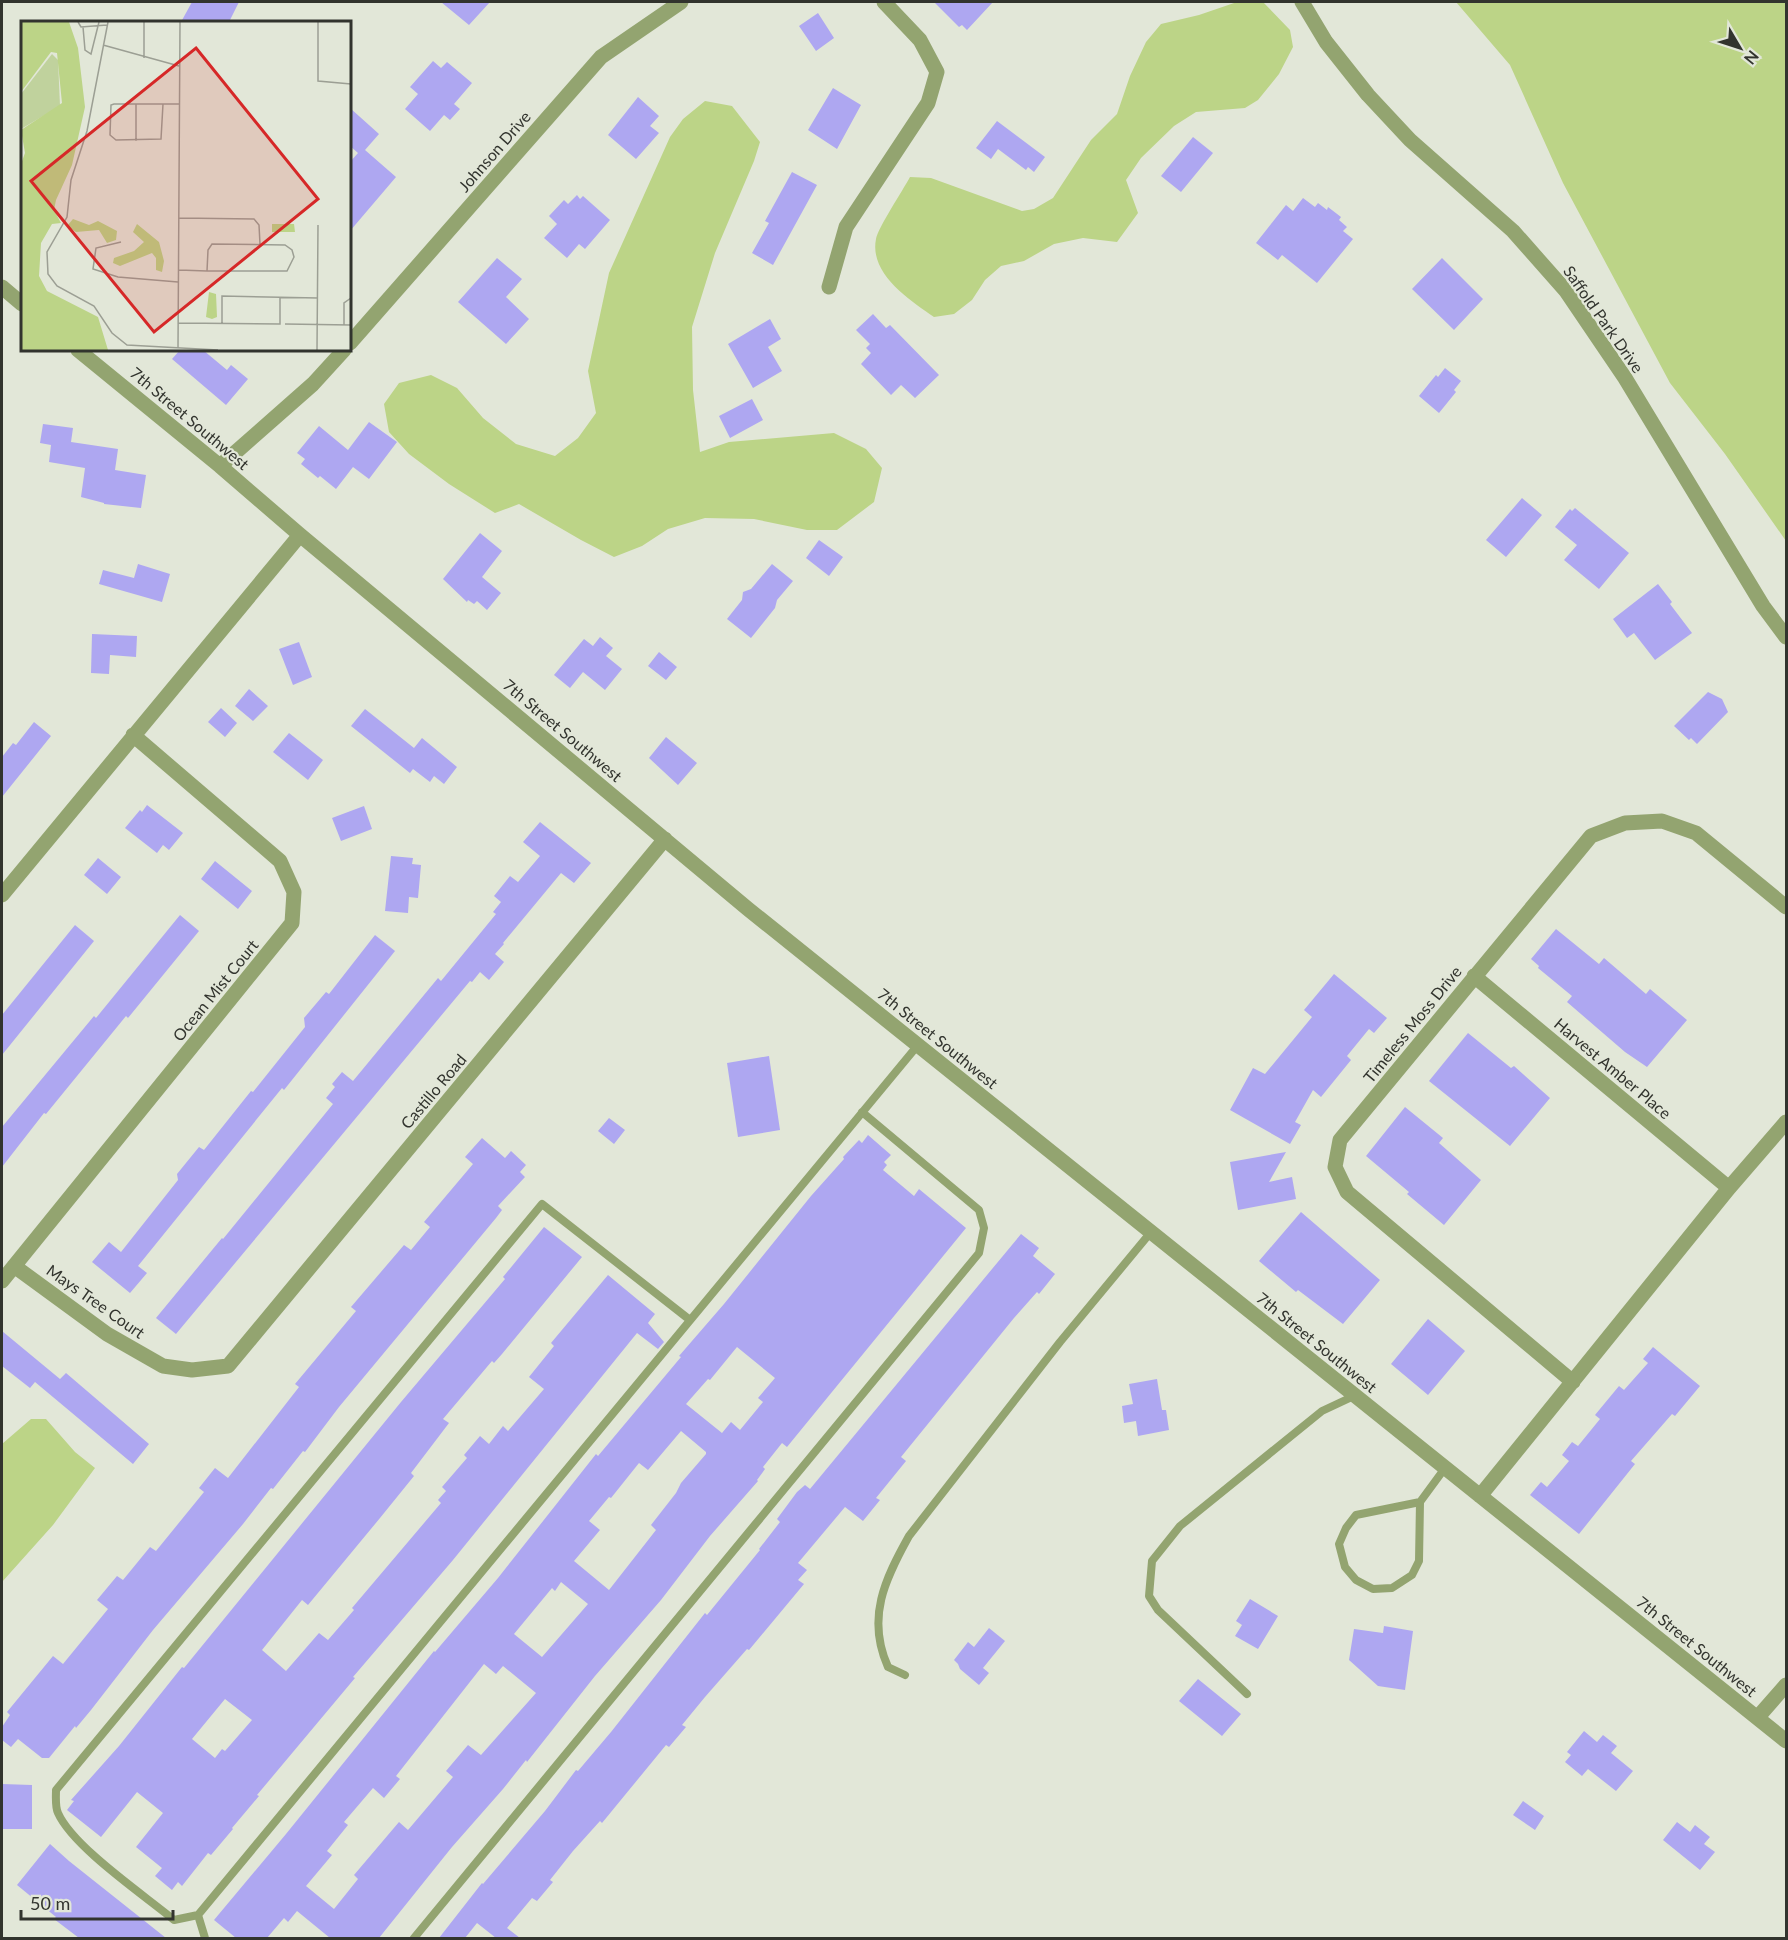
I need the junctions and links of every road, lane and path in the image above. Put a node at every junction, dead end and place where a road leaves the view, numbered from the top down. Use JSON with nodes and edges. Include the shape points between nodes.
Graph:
{"nodes":[{"id":1,"x":681,"y":2,"type":"edge"},
{"id":2,"x":884,"y":2,"type":"edge"},
{"id":3,"x":1302,"y":2,"type":"edge"},
{"id":4,"x":2,"y":287,"type":"edge"},
{"id":5,"x":829,"y":287,"type":"dead end"},
{"id":6,"x":21,"y":303,"type":"edge"},
{"id":7,"x":351,"y":342,"type":"edge"},
{"id":8,"x":79,"y":351,"type":"edge"},
{"id":9,"x":343,"y":351,"type":"edge"},
{"id":10,"x":220,"y":466,"type":"junction"},
{"id":11,"x":300,"y":534,"type":"junction"},
{"id":12,"x":1786,"y":637,"type":"edge"},
{"id":13,"x":133,"y":735,"type":"junction"},
{"id":14,"x":665,"y":839,"type":"junction"},
{"id":15,"x":2,"y":895,"type":"edge"},
{"id":16,"x":1786,"y":907,"type":"edge"},
{"id":17,"x":1474,"y":976,"type":"junction"},
{"id":18,"x":918,"y":1045,"type":"junction"},
{"id":19,"x":862,"y":1112,"type":"junction"},
{"id":20,"x":1786,"y":1122,"type":"edge"},
{"id":21,"x":1730,"y":1188,"type":"junction"},
{"id":22,"x":1151,"y":1232,"type":"junction"},
{"id":23,"x":15,"y":1266,"type":"junction"},
{"id":24,"x":2,"y":1281,"type":"edge"},
{"id":25,"x":690,"y":1320,"type":"junction"},
{"id":26,"x":228,"y":1366,"type":"joint"},
{"id":27,"x":1573,"y":1382,"type":"junction"},
{"id":28,"x":1354,"y":1396,"type":"junction"},
{"id":29,"x":1445,"y":1468,"type":"junction"},
{"id":30,"x":1480,"y":1496,"type":"junction"},
{"id":31,"x":1420,"y":1502,"type":"junction"},
{"id":32,"x":905,"y":1675,"type":"dead end"},
{"id":33,"x":1786,"y":1685,"type":"edge"},
{"id":34,"x":1247,"y":1694,"type":"dead end"},
{"id":35,"x":1758,"y":1717,"type":"junction"},
{"id":36,"x":1786,"y":1741,"type":"edge"},
{"id":37,"x":198,"y":1915,"type":"junction"},
{"id":38,"x":205,"y":1938,"type":"edge"},
{"id":39,"x":414,"y":1938,"type":"edge"}],
"edges":[{"from":1,"to":7,"type":"street","name":"Johnson Drive","via":[[601,57]]},
{"from":2,"to":5,"type":"street","via":[[920,40],[937,72],[928,103],[846,227]]},
{"from":3,"to":12,"type":"street","name":"Saffold Park Drive","via":[[1326,42],[1368,95],[1410,140],[1513,231],[1566,291],[1625,378],[1763,606]]},
{"from":4,"to":6,"type":"street"},
{"from":8,"to":10,"type":"street","name":"7th Street Southwest"},
{"from":9,"to":10,"type":"street","via":[[313,384]]},
{"from":10,"to":11,"type":"street","name":"7th Street Southwest"},
{"from":11,"to":13,"type":"street"},
{"from":11,"to":14,"type":"street","name":"7th Street Southwest"},
{"from":13,"to":15,"type":"street"},
{"from":13,"to":23,"type":"street","name":"Ocean Mist Court","via":[[280,861],[294,892],[292,923]]},
{"from":14,"to":18,"type":"street","name":"7th Street Southwest"},
{"from":14,"to":26,"type":"street","name":"Castillo Road"},
{"from":16,"to":17,"type":"street","name":"Timeless Moss Drive","via":[[1695,833],[1662,821],[1625,823],[1591,836]]},
{"from":17,"to":21,"type":"street","name":"Harvest Amber Place"},
{"from":17,"to":27,"type":"street","name":"Timeless Moss Drive","via":[[1340,1140],[1335,1167],[1347,1192]]},
{"from":18,"to":19,"type":"lane"},
{"from":18,"to":22,"type":"street","name":"7th Street Southwest"},
{"from":19,"to":25,"type":"lane"},
{"from":19,"to":39,"type":"lane","via":[[979,1210],[984,1228],[979,1252]]},
{"from":20,"to":21,"type":"street"},
{"from":21,"to":27,"type":"street"},
{"from":22,"to":28,"type":"street","name":"7th Street Southwest"},
{"from":22,"to":32,"type":"lane","via":[[909,1536],[890,1569],[878,1607],[880,1651],[888,1667]]},
{"from":23,"to":24,"type":"street","name":"Ocean Mist Court"},
{"from":23,"to":26,"type":"street","name":"Mays Tree Court","via":[[107,1334],[163,1366],[192,1370]]},
{"from":25,"to":37,"type":"lane"},
{"from":25,"to":37,"type":"lane","via":[[542,1204],[56,1790],[57,1811],[71,1834],[90,1852],[174,1920]]},
{"from":27,"to":30,"type":"street"},
{"from":28,"to":29,"type":"street","name":"7th Street Southwest"},
{"from":28,"to":34,"type":"lane","via":[[1322,1411],[1180,1526],[1152,1561],[1149,1596],[1158,1610]]},
{"from":29,"to":30,"type":"street","name":"7th Street Southwest"},
{"from":29,"to":31,"type":"lane"},
{"from":30,"to":35,"type":"street","name":"7th Street Southwest"},
{"from":31,"to":31,"type":"lane","via":[[1419,1561],[1412,1575],[1392,1588],[1373,1589],[1356,1580],[1345,1568],[1339,1544],[1356,1515]]},
{"from":33,"to":35,"type":"street"},
{"from":35,"to":36,"type":"street","name":"7th Street Southwest"},
{"from":37,"to":38,"type":"lane"}]}
